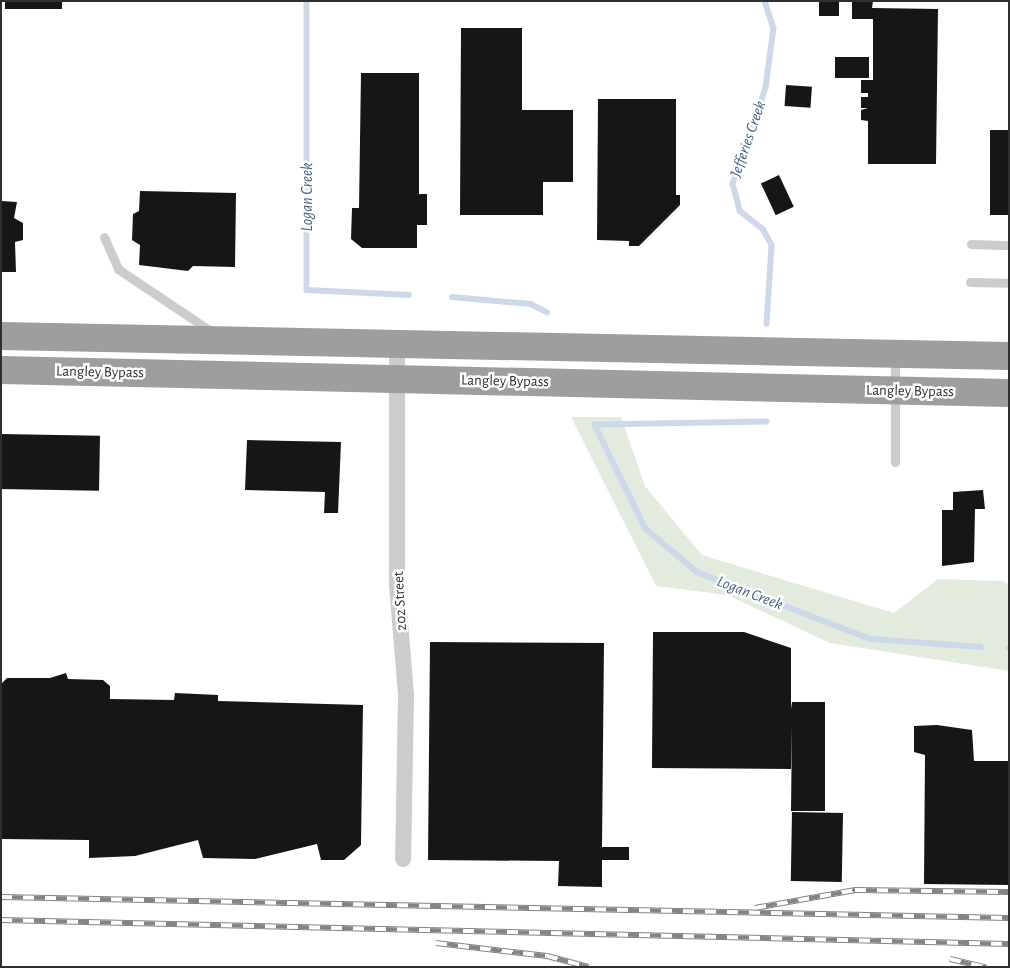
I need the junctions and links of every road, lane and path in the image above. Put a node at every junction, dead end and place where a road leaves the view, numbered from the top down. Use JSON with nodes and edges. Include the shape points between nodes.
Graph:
{"nodes":[{"id":1,"x":104,"y":237,"type":"dead end"},
{"id":2,"x":971,"y":244,"type":"dead end"},
{"id":3,"x":1009,"y":245,"type":"edge"},
{"id":4,"x":970,"y":282,"type":"dead end"},
{"id":5,"x":1009,"y":283,"type":"edge"},
{"id":6,"x":1,"y":336,"type":"edge"},
{"id":7,"x":240,"y":340,"type":"junction"},
{"id":8,"x":397,"y":342,"type":"junction"},
{"id":9,"x":895,"y":354,"type":"junction"},
{"id":10,"x":1009,"y":356,"type":"edge"},
{"id":11,"x":1,"y":370,"type":"edge"},
{"id":12,"x":396,"y":378,"type":"junction"},
{"id":13,"x":895,"y":391,"type":"junction"},
{"id":14,"x":1009,"y":394,"type":"edge"},
{"id":15,"x":895,"y":462,"type":"dead end"},
{"id":16,"x":403,"y":859,"type":"dead end"}],
"edges":[{"from":1,"to":7,"type":"lane","via":[[118,269],[200,327]]},
{"from":2,"to":3,"type":"lane"},
{"from":4,"to":5,"type":"lane"},
{"from":6,"to":7,"type":"highway"},
{"from":7,"to":8,"type":"highway"},
{"from":8,"to":9,"type":"highway"},
{"from":8,"to":12,"type":"street","name":"202 Street"},
{"from":9,"to":10,"type":"highway"},
{"from":9,"to":13,"type":"lane"},
{"from":11,"to":12,"type":"highway","name":"Langley Bypass"},
{"from":12,"to":13,"type":"highway","name":"Langley Bypass"},
{"from":12,"to":16,"type":"street","name":"202 Street","via":[[398,585],[406,694]]},
{"from":13,"to":14,"type":"highway","name":"Langley Bypass"},
{"from":13,"to":15,"type":"lane"}]}
